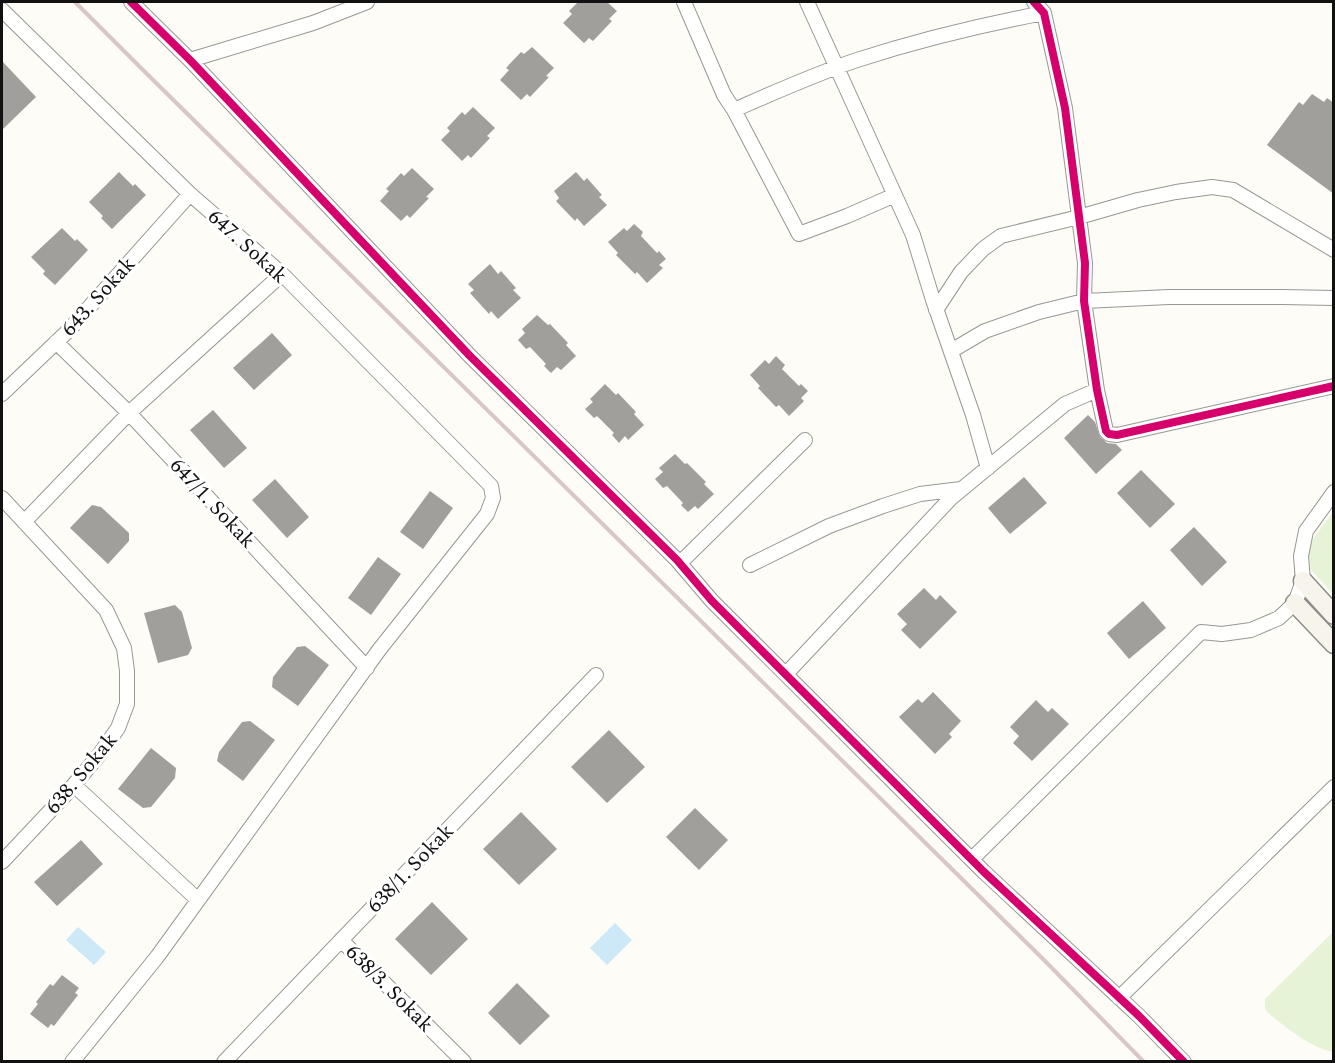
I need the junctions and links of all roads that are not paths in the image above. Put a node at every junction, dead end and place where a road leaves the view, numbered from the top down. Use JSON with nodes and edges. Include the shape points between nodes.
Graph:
{"nodes":[{"id":1,"x":131,"y":2,"type":"edge"},
{"id":2,"x":367,"y":2,"type":"edge"},
{"id":3,"x":684,"y":2,"type":"edge"},
{"id":4,"x":807,"y":2,"type":"edge"},
{"id":5,"x":1034,"y":2,"type":"edge"},
{"id":6,"x":1044,"y":13,"type":"junction"},
{"id":7,"x":3,"y":15,"type":"edge"},
{"id":8,"x":190,"y":60,"type":"junction"},
{"id":9,"x":837,"y":68,"type":"junction"},
{"id":10,"x":734,"y":110,"type":"junction"},
{"id":11,"x":190,"y":194,"type":"junction"},
{"id":12,"x":895,"y":195,"type":"junction"},
{"id":13,"x":1079,"y":217,"type":"junction"},
{"id":14,"x":1334,"y":250,"type":"edge"},
{"id":15,"x":282,"y":274,"type":"junction"},
{"id":16,"x":1334,"y":298,"type":"edge"},
{"id":17,"x":1084,"y":301,"type":"junction"},
{"id":18,"x":936,"y":310,"type":"junction"},
{"id":19,"x":56,"y":342,"type":"junction"},
{"id":20,"x":951,"y":351,"type":"junction"},
{"id":21,"x":1334,"y":386,"type":"edge"},
{"id":22,"x":1097,"y":390,"type":"junction"},
{"id":23,"x":2,"y":394,"type":"edge"},
{"id":24,"x":129,"y":413,"type":"junction"},
{"id":25,"x":805,"y":440,"type":"dead end"},
{"id":26,"x":988,"y":468,"type":"junction"},
{"id":27,"x":963,"y":489,"type":"junction"},
{"id":28,"x":1334,"y":492,"type":"edge"},
{"id":29,"x":2,"y":498,"type":"edge"},
{"id":30,"x":24,"y":522,"type":"junction"},
{"id":31,"x":680,"y":563,"type":"junction"},
{"id":32,"x":750,"y":565,"type":"dead end"},
{"id":33,"x":1303,"y":581,"type":"junction"},
{"id":34,"x":1295,"y":603,"type":"junction"},
{"id":35,"x":1334,"y":615,"type":"edge"},
{"id":36,"x":1334,"y":644,"type":"edge"},
{"id":37,"x":367,"y":668,"type":"junction"},
{"id":38,"x":786,"y":674,"type":"junction"},
{"id":39,"x":596,"y":675,"type":"dead end"},
{"id":40,"x":74,"y":785,"type":"junction"},
{"id":41,"x":1334,"y":787,"type":"edge"},
{"id":42,"x":972,"y":859,"type":"junction"},
{"id":43,"x":2,"y":862,"type":"edge"},
{"id":44,"x":198,"y":900,"type":"junction"},
{"id":45,"x":341,"y":940,"type":"junction"},
{"id":46,"x":1119,"y":998,"type":"junction"},
{"id":47,"x":72,"y":1062,"type":"edge"},
{"id":48,"x":224,"y":1062,"type":"edge"},
{"id":49,"x":464,"y":1062,"type":"edge"},
{"id":50,"x":1185,"y":1062,"type":"edge"}],
"edges":[{"from":1,"to":8,"type":"street"},
{"from":2,"to":8,"type":"street","via":[[313,23]]},
{"from":3,"to":10,"type":"street"},
{"from":4,"to":9,"type":"street"},
{"from":5,"to":6,"type":"street"},
{"from":6,"to":9,"type":"street","via":[[957,31]]},
{"from":6,"to":13,"type":"street","via":[[1065,108]]},
{"from":7,"to":11,"type":"street","name":"647. Sokak"},
{"from":8,"to":31,"type":"street","via":[[470,356]]},
{"from":9,"to":10,"type":"street"},
{"from":9,"to":12,"type":"street"},
{"from":10,"to":12,"type":"street","via":[[799,234]]},
{"from":11,"to":15,"type":"street","name":"647. Sokak"},
{"from":11,"to":19,"type":"street","name":"643. Sokak"},
{"from":12,"to":18,"type":"street","via":[[913,235]]},
{"from":13,"to":14,"type":"street","via":[[1176,192],[1212,187],[1233,189]]},
{"from":13,"to":17,"type":"street"},
{"from":13,"to":18,"type":"street","via":[[1001,236],[961,272]]},
{"from":15,"to":24,"type":"street"},
{"from":15,"to":37,"type":"street","name":"647. Sokak","via":[[490,486],[493,498],[487,514]]},
{"from":16,"to":17,"type":"street"},
{"from":17,"to":20,"type":"street","via":[[985,331]]},
{"from":17,"to":22,"type":"street"},
{"from":18,"to":20,"type":"street"},
{"from":19,"to":23,"type":"street","name":"643. Sokak"},
{"from":19,"to":24,"type":"street","name":"647/1. Sokak"},
{"from":20,"to":26,"type":"street"},
{"from":21,"to":22,"type":"street","via":[[1117,435],[1106,431]]},
{"from":22,"to":26,"type":"street","via":[[1065,404]]},
{"from":24,"to":30,"type":"street"},
{"from":24,"to":37,"type":"street","name":"647/1. Sokak"},
{"from":25,"to":31,"type":"street"},
{"from":26,"to":27,"type":"street"},
{"from":27,"to":32,"type":"street","via":[[921,494],[883,506],[829,526]]},
{"from":27,"to":38,"type":"street"},
{"from":28,"to":33,"type":"street","via":[[1306,531],[1301,556]]},
{"from":29,"to":30,"type":"street","name":"638. Sokak"},
{"from":30,"to":40,"type":"street","name":"638. Sokak","via":[[106,610],[124,648],[127,704],[118,728]]},
{"from":31,"to":38,"type":"street","via":[[712,601]]},
{"from":33,"to":34,"type":"street"},
{"from":33,"to":35,"type":"street"},
{"from":34,"to":36,"type":"street"},
{"from":34,"to":42,"type":"street","via":[[1279,618],[1251,630],[1202,632]]},
{"from":37,"to":44,"type":"street"},
{"from":38,"to":42,"type":"street"},
{"from":39,"to":45,"type":"street","name":"638/1. Sokak"},
{"from":40,"to":43,"type":"street","name":"638. Sokak"},
{"from":40,"to":44,"type":"street"},
{"from":41,"to":46,"type":"street"},
{"from":42,"to":46,"type":"street"},
{"from":44,"to":47,"type":"street"},
{"from":45,"to":48,"type":"street","name":"638/1. Sokak"},
{"from":45,"to":49,"type":"street","name":"638/3. Sokak"},
{"from":46,"to":50,"type":"street"}]}
